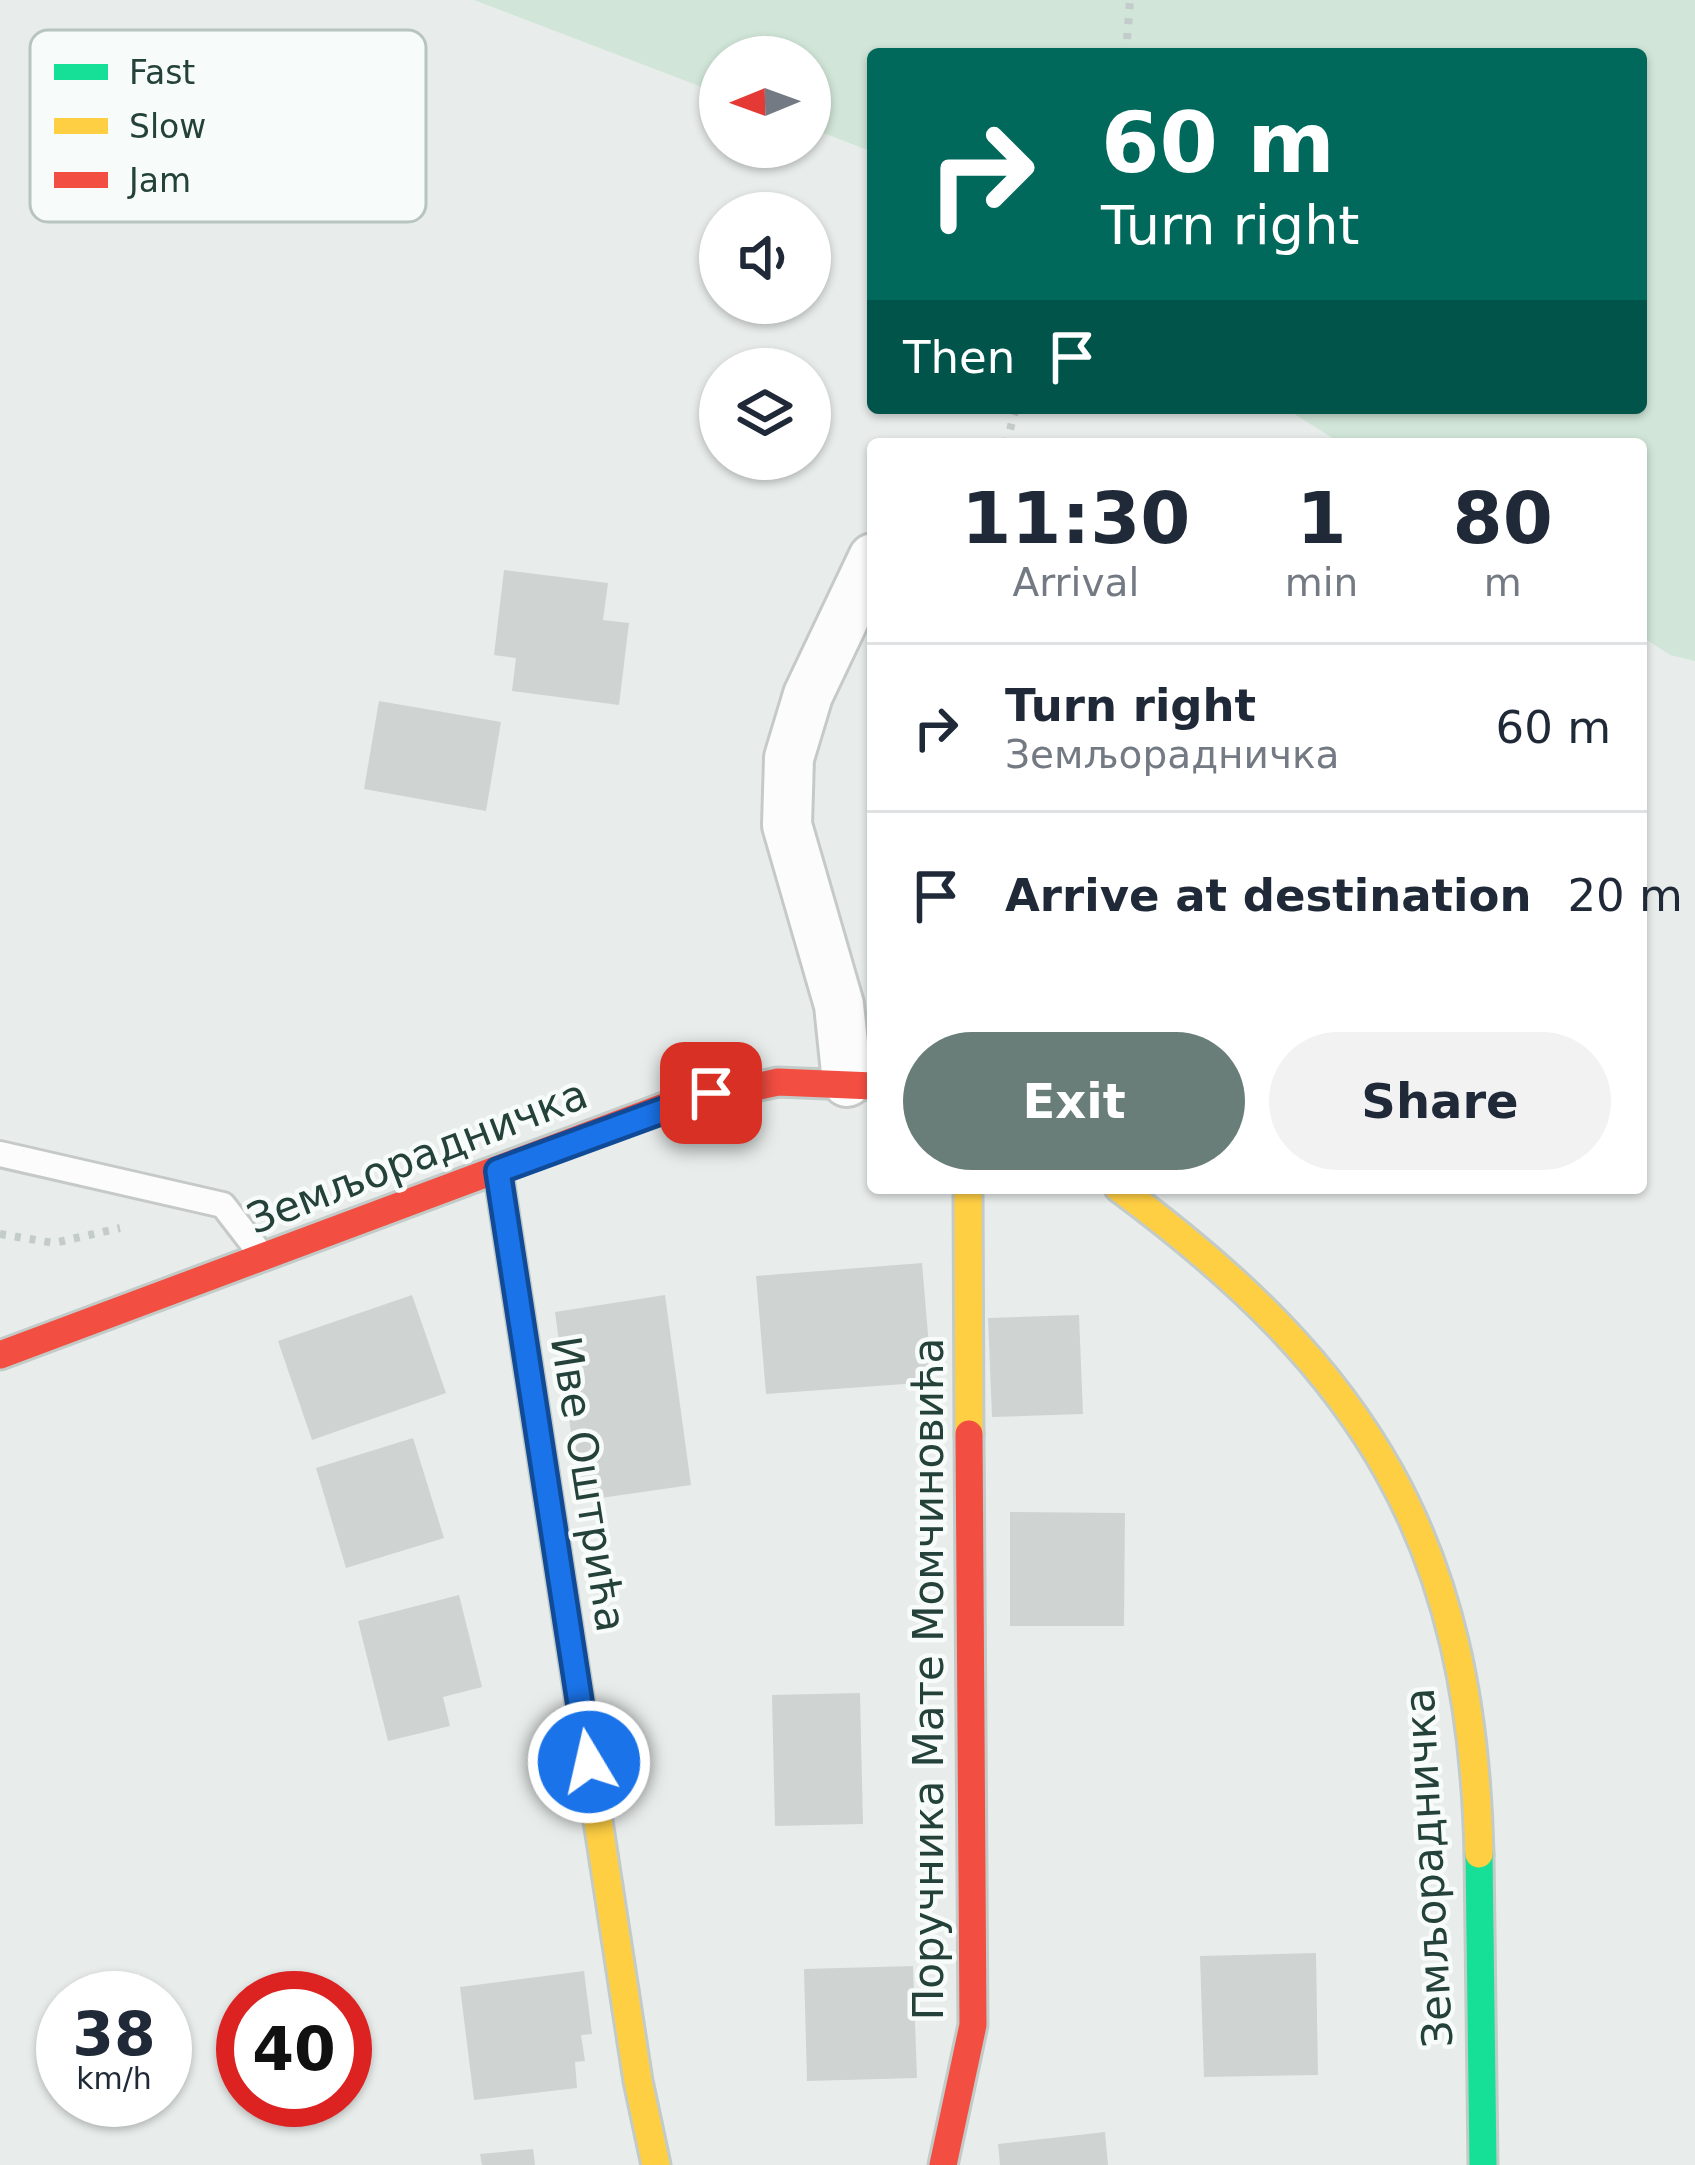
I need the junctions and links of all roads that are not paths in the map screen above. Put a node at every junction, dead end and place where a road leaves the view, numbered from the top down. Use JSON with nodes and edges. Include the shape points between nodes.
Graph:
{"nodes":[{"id":1,"x":867,"y":571,"type":"edge"},
{"id":2,"x":860,"y":1084,"type":"edge"},
{"id":3,"x":0,"y":1154,"type":"edge"},
{"id":4,"x":498,"y":1171,"type":"junction"},
{"id":5,"x":968,"y":1194,"type":"edge"},
{"id":6,"x":1127,"y":1194,"type":"edge"},
{"id":7,"x":264,"y":1260,"type":"junction"},
{"id":8,"x":0,"y":1355,"type":"edge"},
{"id":9,"x":656,"y":2165,"type":"edge"},
{"id":10,"x":943,"y":2165,"type":"edge"},
{"id":11,"x":1483,"y":2165,"type":"edge"}],
"edges":[{"from":1,"to":2,"type":"street","via":[[808,695],[789,758],[787,825]]},
{"from":2,"to":4,"type":"street","name":"Земљорадничка","via":[[778,1082],[711,1093]]},
{"from":3,"to":7,"type":"lane","via":[[223,1205]]},
{"from":4,"to":7,"type":"street","name":"Земљорадничка"},
{"from":4,"to":9,"type":"street","name":"Иве Оштрића"},
{"from":5,"to":10,"type":"street","name":"Поручника Мате Момчиновића","via":[[973,2025]]},
{"from":6,"to":11,"type":"street","name":"Земљорадничка","via":[[1214,1257],[1319,1367],[1384,1465],[1442,1592],[1472,1758]]},
{"from":7,"to":8,"type":"street","name":"Земљорадничка"}]}
